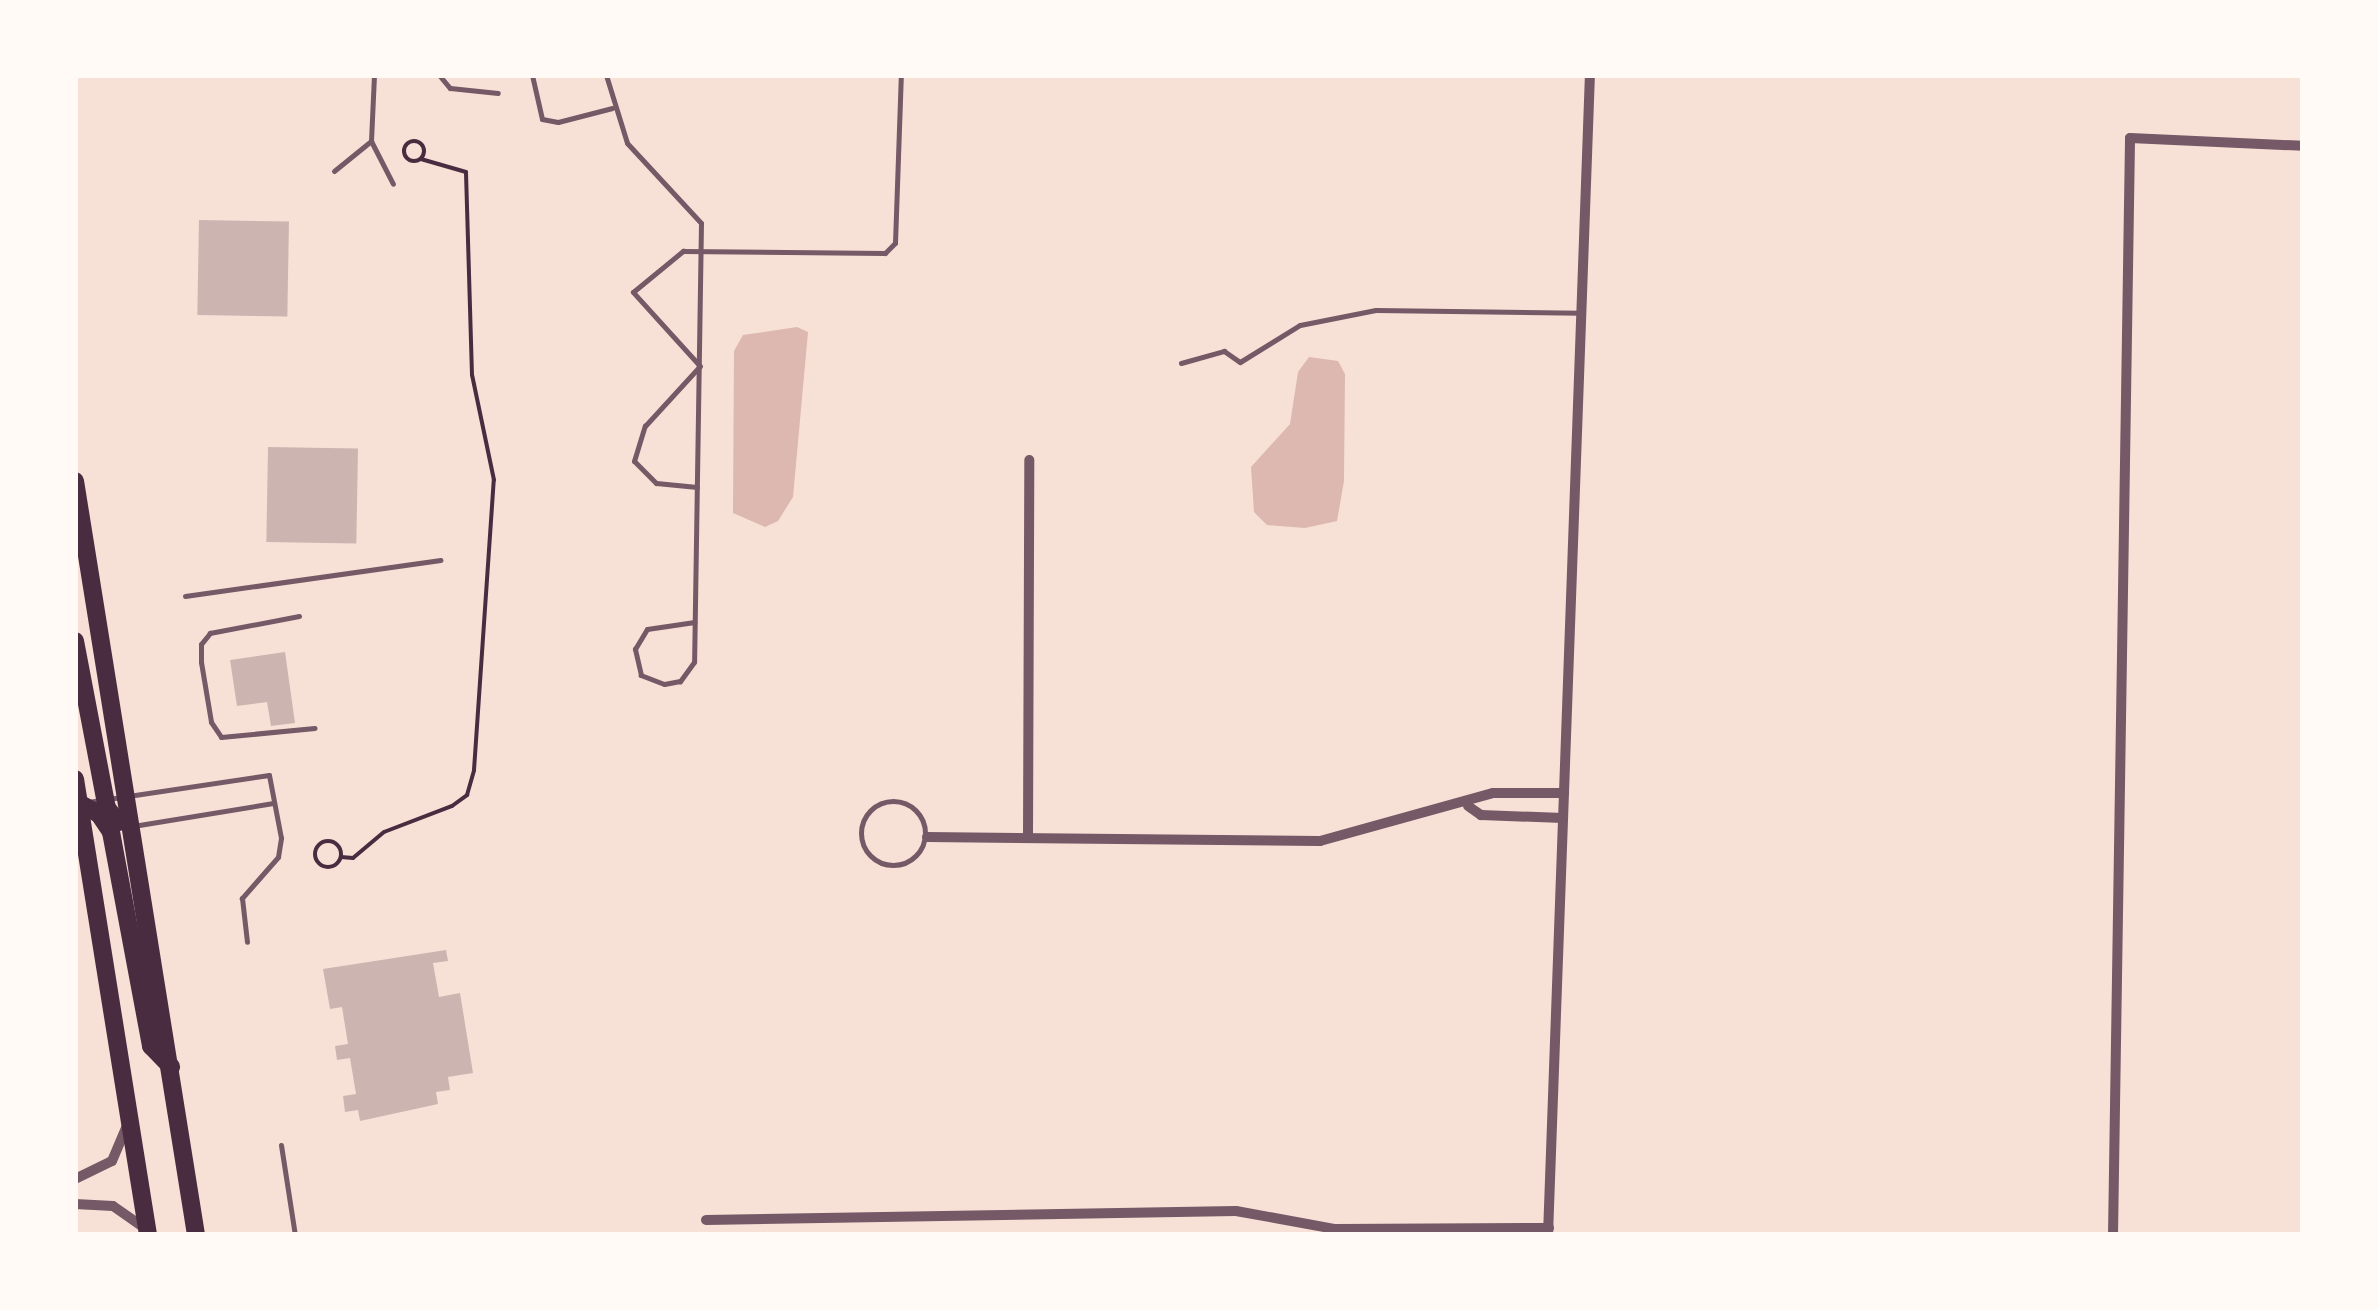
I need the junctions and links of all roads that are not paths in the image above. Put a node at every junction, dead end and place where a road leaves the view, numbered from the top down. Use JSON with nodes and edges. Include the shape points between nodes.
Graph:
{"nodes":[{"id":1,"x":374,"y":75,"type":"edge"},
{"id":2,"x":439,"y":75,"type":"edge"},
{"id":3,"x":532,"y":75,"type":"edge"},
{"id":4,"x":606,"y":75,"type":"edge"},
{"id":5,"x":901,"y":75,"type":"edge"},
{"id":6,"x":1590,"y":75,"type":"edge"},
{"id":7,"x":498,"y":93,"type":"dead end"},
{"id":8,"x":612,"y":108,"type":"junction"},
{"id":9,"x":371,"y":141,"type":"junction"},
{"id":10,"x":2303,"y":146,"type":"edge"},
{"id":11,"x":334,"y":171,"type":"dead end"},
{"id":12,"x":393,"y":184,"type":"dead end"},
{"id":13,"x":702,"y":248,"type":"junction"},
{"id":14,"x":1580,"y":312,"type":"junction"},
{"id":15,"x":1181,"y":363,"type":"dead end"},
{"id":16,"x":700,"y":366,"type":"junction"},
{"id":17,"x":1029,"y":460,"type":"dead end"},
{"id":18,"x":75,"y":482,"type":"edge"},
{"id":19,"x":697,"y":487,"type":"junction"},
{"id":20,"x":440,"y":560,"type":"dead end"},
{"id":21,"x":185,"y":596,"type":"dead end"},
{"id":22,"x":299,"y":616,"type":"dead end"},
{"id":23,"x":694,"y":622,"type":"junction"},
{"id":24,"x":75,"y":641,"type":"edge"},
{"id":25,"x":316,"y":728,"type":"dead end"},
{"id":26,"x":75,"y":779,"type":"edge"},
{"id":27,"x":1564,"y":793,"type":"junction"},
{"id":28,"x":125,"y":794,"type":"junction"},
{"id":29,"x":105,"y":798,"type":"junction"},
{"id":30,"x":273,"y":803,"type":"junction"},
{"id":31,"x":79,"y":804,"type":"junction"},
{"id":32,"x":1468,"y":806,"type":"junction"},
{"id":33,"x":1562,"y":818,"type":"junction"},
{"id":34,"x":130,"y":827,"type":"junction"},
{"id":35,"x":110,"y":832,"type":"junction"},
{"id":36,"x":928,"y":837,"type":"junction"},
{"id":37,"x":84,"y":838,"type":"junction"},
{"id":38,"x":1028,"y":838,"type":"junction"},
{"id":39,"x":247,"y":942,"type":"dead end"},
{"id":40,"x":171,"y":1067,"type":"junction"},
{"id":41,"x":130,"y":1116,"type":"junction"},
{"id":42,"x":281,"y":1145,"type":"dead end"},
{"id":43,"x":75,"y":1179,"type":"edge"},
{"id":44,"x":75,"y":1204,"type":"edge"},
{"id":45,"x":706,"y":1220,"type":"dead end"},
{"id":46,"x":1548,"y":1232,"type":"edge"},
{"id":47,"x":148,"y":1233,"type":"edge"},
{"id":48,"x":196,"y":1235,"type":"edge"},
{"id":49,"x":295,"y":1235,"type":"edge"},
{"id":50,"x":2113,"y":1235,"type":"edge"}],
"edges":[{"from":1,"to":9,"type":"lane"},
{"from":2,"to":7,"type":"lane","via":[[450,88]]},
{"from":3,"to":8,"type":"lane","via":[[542,118],[558,122]]},
{"from":4,"to":8,"type":"lane"},
{"from":5,"to":13,"type":"lane","via":[[895,243],[884,253]]},
{"from":6,"to":14,"type":"street"},
{"from":8,"to":13,"type":"lane","via":[[627,144],[701,223]]},
{"from":9,"to":11,"type":"lane"},
{"from":9,"to":12,"type":"lane"},
{"from":10,"to":50,"type":"street","via":[[2130,138]]},
{"from":13,"to":16,"type":"lane"},
{"from":13,"to":16,"type":"lane","via":[[683,251],[634,292]]},
{"from":14,"to":15,"type":"lane","via":[[1376,310],[1300,326],[1240,362],[1224,351]]},
{"from":14,"to":27,"type":"street"},
{"from":16,"to":19,"type":"lane"},
{"from":16,"to":19,"type":"lane","via":[[645,426],[634,451],[642,476]]},
{"from":17,"to":38,"type":"street"},
{"from":18,"to":28,"type":"main road"},
{"from":19,"to":23,"type":"lane"},
{"from":20,"to":21,"type":"lane"},
{"from":22,"to":25,"type":"lane","via":[[220,629],[201,644],[214,730],[234,739]]},
{"from":23,"to":23,"type":"lane","via":[[648,629],[635,649],[641,675],[664,684],[690,672]]},
{"from":24,"to":29,"type":"main road"},
{"from":26,"to":31,"type":"main road"},
{"from":27,"to":32,"type":"street","via":[[1493,794]]},
{"from":27,"to":33,"type":"street"},
{"from":28,"to":29,"type":"lane"},
{"from":28,"to":30,"type":"lane","via":[[269,775]]},
{"from":28,"to":34,"type":"main road"},
{"from":29,"to":31,"type":"lane"},
{"from":29,"to":34,"type":"main road","via":[[112,818]]},
{"from":30,"to":34,"type":"lane"},
{"from":30,"to":39,"type":"lane","via":[[278,857],[242,898]]},
{"from":31,"to":35,"type":"main road","via":[[98,814]]},
{"from":31,"to":37,"type":"main road"},
{"from":32,"to":33,"type":"street","via":[[1482,815]]},
{"from":32,"to":38,"type":"street","via":[[1320,842]]},
{"from":33,"to":46,"type":"street"},
{"from":34,"to":35,"type":"lane"},
{"from":34,"to":40,"type":"main road"},
{"from":35,"to":37,"type":"lane"},
{"from":35,"to":40,"type":"main road","via":[[151,1046]]},
{"from":36,"to":36,"type":"lane","via":[[924,820],[900,802],[882,801],[867,812],[860,830],[871,860],[885,866],[906,862]]},
{"from":36,"to":38,"type":"street"},
{"from":37,"to":41,"type":"main road"},
{"from":40,"to":48,"type":"main road"},
{"from":41,"to":43,"type":"street","via":[[112,1161]]},
{"from":41,"to":47,"type":"main road"},
{"from":42,"to":49,"type":"lane"},
{"from":44,"to":47,"type":"street","via":[[116,1207]]},
{"from":45,"to":46,"type":"street","via":[[1236,1211],[1335,1229]]}]}
